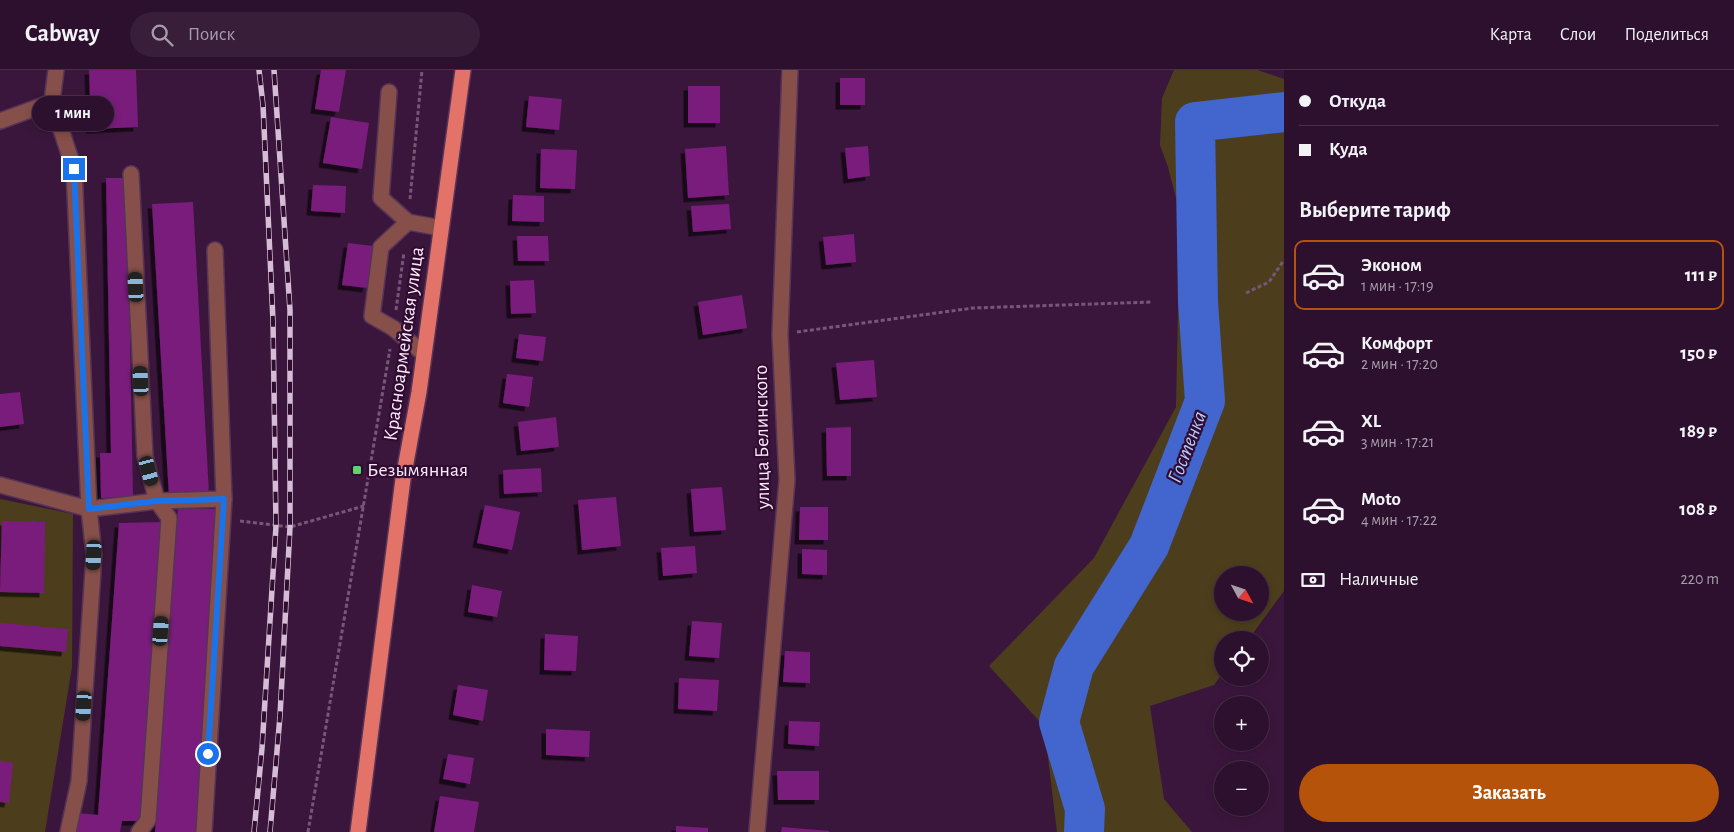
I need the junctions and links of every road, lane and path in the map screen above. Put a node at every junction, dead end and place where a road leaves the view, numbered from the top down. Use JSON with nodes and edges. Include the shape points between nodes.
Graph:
{"nodes":[{"id":1,"x":56,"y":70,"type":"edge"},
{"id":2,"x":422,"y":70,"type":"edge"},
{"id":3,"x":463,"y":70,"type":"edge"},
{"id":4,"x":790,"y":70,"type":"edge"},
{"id":5,"x":389,"y":92,"type":"dead end"},
{"id":6,"x":52,"y":102,"type":"junction"},
{"id":7,"x":0,"y":120,"type":"edge"},
{"id":8,"x":131,"y":174,"type":"dead end"},
{"id":9,"x":408,"y":222,"type":"junction"},
{"id":10,"x":440,"y":228,"type":"junction"},
{"id":11,"x":214,"y":250,"type":"dead end"},
{"id":12,"x":1284,"y":260,"type":"edge"},
{"id":13,"x":1246,"y":293,"type":"dead end"},
{"id":14,"x":1152,"y":302,"type":"dead end"},
{"id":15,"x":393,"y":328,"type":"junction"},
{"id":16,"x":780,"y":335,"type":"junction"},
{"id":17,"x":423,"y":353,"type":"junction"},
{"id":18,"x":0,"y":485,"type":"edge"},
{"id":19,"x":224,"y":499,"type":"junction"},
{"id":20,"x":157,"y":501,"type":"junction"},
{"id":21,"x":364,"y":506,"type":"junction"},
{"id":22,"x":89,"y":509,"type":"junction"},
{"id":23,"x":223,"y":520,"type":"junction"},
{"id":24,"x":68,"y":832,"type":"edge"},
{"id":25,"x":139,"y":832,"type":"edge"},
{"id":26,"x":204,"y":832,"type":"edge"},
{"id":27,"x":308,"y":832,"type":"edge"},
{"id":28,"x":358,"y":832,"type":"edge"},
{"id":29,"x":757,"y":832,"type":"edge"}],
"edges":[{"from":1,"to":6,"type":"street"},
{"from":2,"to":9,"type":"path"},
{"from":3,"to":10,"type":"main road","name":"Красноармейская улица"},
{"from":4,"to":16,"type":"street","name":"улица Белинского"},
{"from":5,"to":9,"type":"street","via":[[381,198]]},
{"from":6,"to":7,"type":"street"},
{"from":6,"to":22,"type":"street","via":[[74,169]]},
{"from":8,"to":20,"type":"street","via":[[145,456]]},
{"from":9,"to":10,"type":"street"},
{"from":9,"to":15,"type":"path"},
{"from":9,"to":15,"type":"street","via":[[380,247],[372,316]]},
{"from":10,"to":17,"type":"main road","name":"Красноармейская улица"},
{"from":11,"to":19,"type":"street"},
{"from":12,"to":13,"type":"path","via":[[1269,282]]},
{"from":14,"to":16,"type":"path","via":[[973,308]]},
{"from":15,"to":17,"type":"street"},
{"from":15,"to":21,"type":"path"},
{"from":16,"to":29,"type":"street","name":"улица Белинского","via":[[787,480]]},
{"from":17,"to":28,"type":"main road","name":"Красноармейская улица"},
{"from":18,"to":22,"type":"street"},
{"from":19,"to":20,"type":"street"},
{"from":19,"to":23,"type":"street"},
{"from":20,"to":22,"type":"street"},
{"from":20,"to":25,"type":"street","via":[[169,518],[148,820]]},
{"from":21,"to":23,"type":"path","via":[[290,527]]},
{"from":21,"to":27,"type":"path"},
{"from":22,"to":24,"type":"street","via":[[94,555],[80,781]]},
{"from":23,"to":26,"type":"street"}]}
